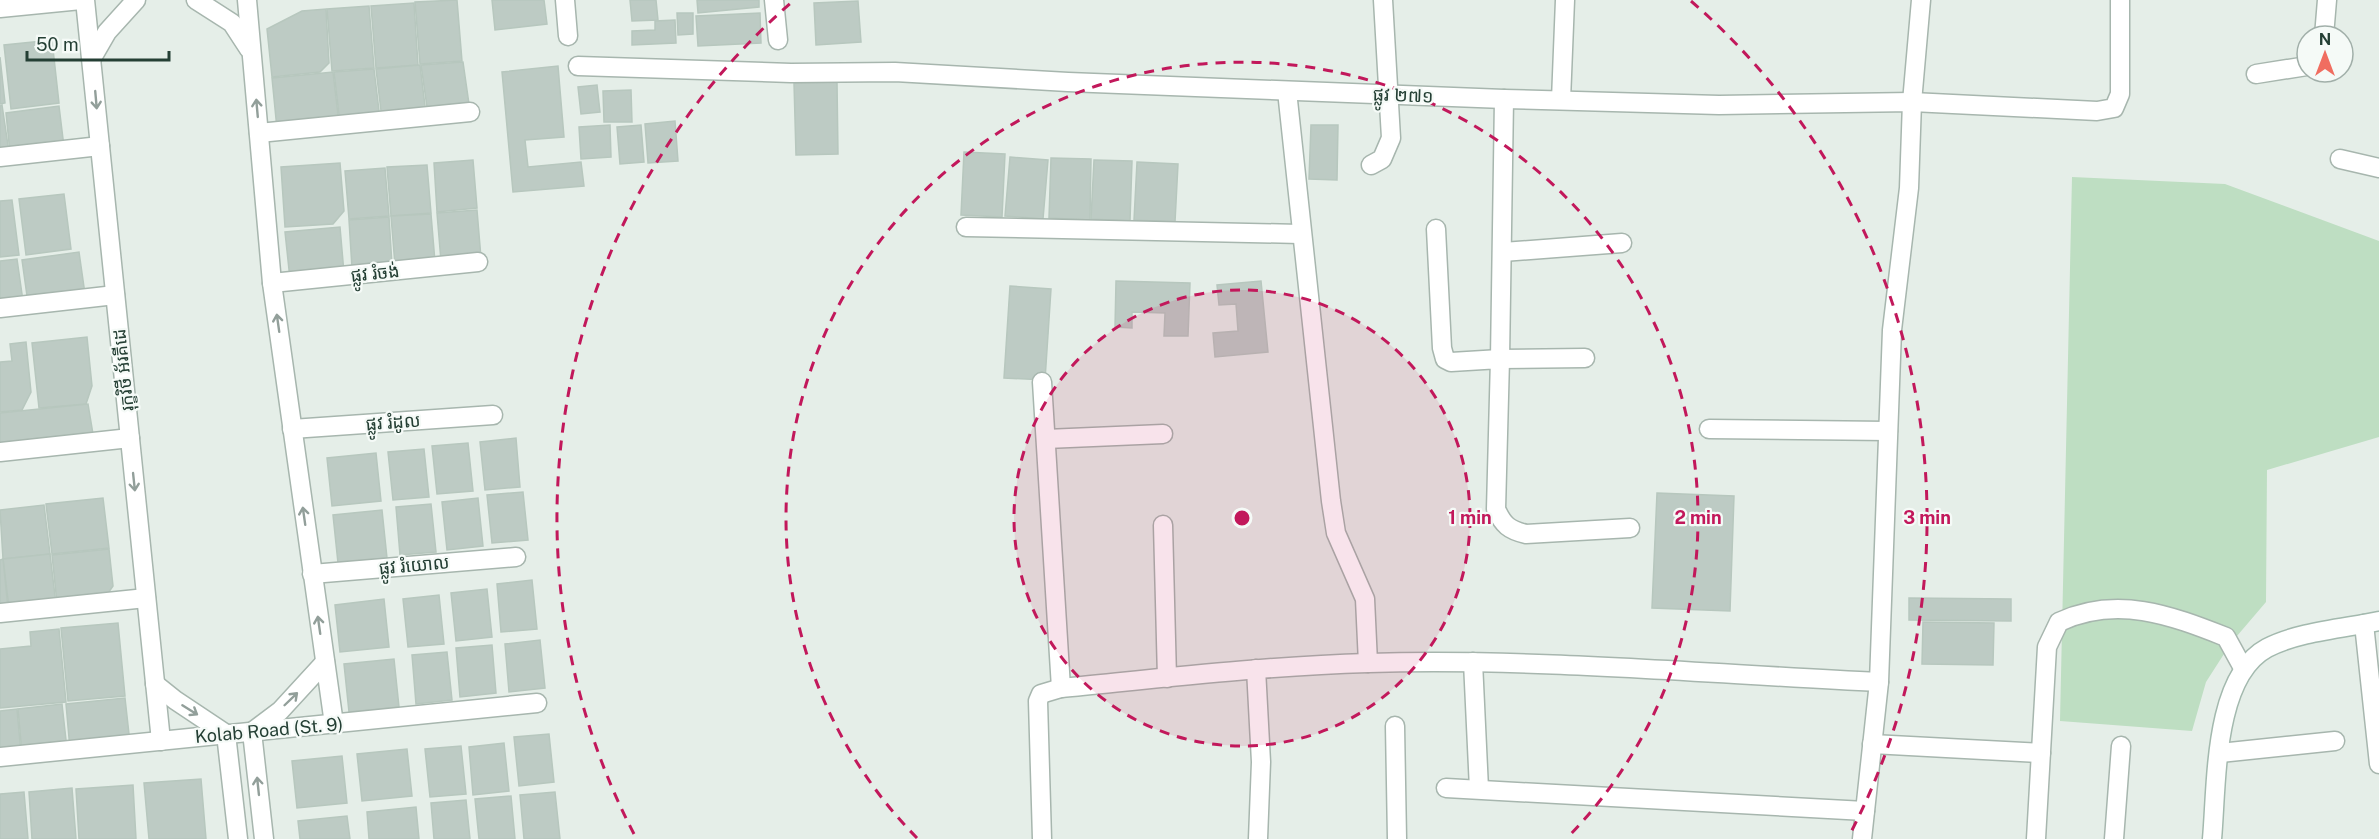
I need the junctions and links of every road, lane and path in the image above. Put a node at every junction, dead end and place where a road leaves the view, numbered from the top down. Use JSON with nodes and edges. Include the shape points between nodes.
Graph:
{"nodes":[{"id":1,"x":83,"y":0,"type":"edge"},
{"id":2,"x":136,"y":0,"type":"edge"},
{"id":3,"x":196,"y":0,"type":"edge"},
{"id":4,"x":247,"y":0,"type":"edge"},
{"id":5,"x":565,"y":0,"type":"edge"},
{"id":6,"x":774,"y":0,"type":"edge"},
{"id":7,"x":1383,"y":0,"type":"edge"},
{"id":8,"x":1565,"y":0,"type":"edge"},
{"id":9,"x":1921,"y":0,"type":"edge"},
{"id":10,"x":2120,"y":0,"type":"edge"},
{"id":11,"x":2327,"y":0,"type":"edge"},
{"id":12,"x":0,"y":8,"type":"edge"},
{"id":13,"x":2325,"y":24,"type":"edge"},
{"id":14,"x":568,"y":36,"type":"dead end"},
{"id":15,"x":778,"y":40,"type":"dead end"},
{"id":16,"x":252,"y":53,"type":"junction"},
{"id":17,"x":92,"y":58,"type":"junction"},
{"id":18,"x":578,"y":66,"type":"dead end"},
{"id":19,"x":2295,"y":68,"type":"edge"},
{"id":20,"x":2256,"y":74,"type":"dead end"},
{"id":21,"x":1287,"y":91,"type":"junction"},
{"id":22,"x":1390,"y":95,"type":"junction"},
{"id":23,"x":1504,"y":99,"type":"junction"},
{"id":24,"x":1561,"y":100,"type":"junction"},
{"id":25,"x":1912,"y":102,"type":"junction"},
{"id":26,"x":470,"y":112,"type":"dead end"},
{"id":27,"x":259,"y":133,"type":"junction"},
{"id":28,"x":100,"y":146,"type":"junction"},
{"id":29,"x":0,"y":157,"type":"edge"},
{"id":30,"x":2340,"y":159,"type":"dead end"},
{"id":31,"x":1371,"y":165,"type":"dead end"},
{"id":32,"x":2379,"y":168,"type":"edge"},
{"id":33,"x":966,"y":227,"type":"dead end"},
{"id":34,"x":1436,"y":229,"type":"dead end"},
{"id":35,"x":1300,"y":234,"type":"junction"},
{"id":36,"x":1622,"y":243,"type":"dead end"},
{"id":37,"x":1503,"y":252,"type":"junction"},
{"id":38,"x":478,"y":262,"type":"dead end"},
{"id":39,"x":272,"y":283,"type":"junction"},
{"id":40,"x":115,"y":295,"type":"junction"},
{"id":41,"x":0,"y":308,"type":"edge"},
{"id":42,"x":1585,"y":358,"type":"dead end"},
{"id":43,"x":1500,"y":359,"type":"junction"},
{"id":44,"x":1042,"y":382,"type":"dead end"},
{"id":45,"x":493,"y":415,"type":"dead end"},
{"id":46,"x":292,"y":429,"type":"junction"},
{"id":47,"x":1709,"y":429,"type":"dead end"},
{"id":48,"x":1888,"y":431,"type":"junction"},
{"id":49,"x":1163,"y":434,"type":"dead end"},
{"id":50,"x":130,"y":438,"type":"junction"},
{"id":51,"x":1046,"y":439,"type":"junction"},
{"id":52,"x":0,"y":452,"type":"edge"},
{"id":53,"x":1163,"y":525,"type":"dead end"},
{"id":54,"x":1629,"y":528,"type":"dead end"},
{"id":55,"x":516,"y":557,"type":"dead end"},
{"id":56,"x":312,"y":574,"type":"junction"},
{"id":57,"x":146,"y":598,"type":"junction"},
{"id":58,"x":0,"y":613,"type":"edge"},
{"id":59,"x":2371,"y":623,"type":"edge"},
{"id":60,"x":325,"y":662,"type":"junction"},
{"id":61,"x":1473,"y":662,"type":"junction"},
{"id":62,"x":1368,"y":663,"type":"junction"},
{"id":63,"x":2243,"y":668,"type":"junction"},
{"id":64,"x":1256,"y":669,"type":"junction"},
{"id":65,"x":1167,"y":678,"type":"junction"},
{"id":66,"x":1879,"y":682,"type":"junction"},
{"id":67,"x":155,"y":684,"type":"junction"},
{"id":68,"x":1061,"y":688,"type":"junction"},
{"id":69,"x":537,"y":703,"type":"dead end"},
{"id":70,"x":334,"y":724,"type":"junction"},
{"id":71,"x":1395,"y":726,"type":"dead end"},
{"id":72,"x":252,"y":732,"type":"junction"},
{"id":73,"x":226,"y":734,"type":"junction"},
{"id":74,"x":161,"y":741,"type":"junction"},
{"id":75,"x":2335,"y":741,"type":"dead end"},
{"id":76,"x":1872,"y":744,"type":"junction"},
{"id":77,"x":2121,"y":746,"type":"dead end"},
{"id":78,"x":2041,"y":753,"type":"junction"},
{"id":79,"x":2220,"y":753,"type":"junction"},
{"id":80,"x":0,"y":757,"type":"edge"},
{"id":81,"x":2379,"y":764,"type":"edge"},
{"id":82,"x":1446,"y":788,"type":"dead end"},
{"id":83,"x":1479,"y":789,"type":"junction"},
{"id":84,"x":1865,"y":811,"type":"junction"},
{"id":85,"x":238,"y":839,"type":"edge"},
{"id":86,"x":264,"y":839,"type":"edge"},
{"id":87,"x":1042,"y":839,"type":"edge"},
{"id":88,"x":1258,"y":839,"type":"edge"},
{"id":89,"x":1397,"y":839,"type":"edge"},
{"id":90,"x":1862,"y":839,"type":"edge"},
{"id":91,"x":2036,"y":839,"type":"edge"},
{"id":92,"x":2114,"y":839,"type":"edge"},
{"id":93,"x":2212,"y":839,"type":"edge"}],
"edges":[{"from":1,"to":12,"type":"street"},
{"from":1,"to":17,"type":"street","name":"រុក្ខវិថី អ័រគីដេ"},
{"from":2,"to":17,"type":"street","via":[[107,32]]},
{"from":3,"to":16,"type":"street","via":[[232,23]]},
{"from":4,"to":16,"type":"street"},
{"from":5,"to":14,"type":"street"},
{"from":6,"to":15,"type":"street"},
{"from":7,"to":22,"type":"street"},
{"from":8,"to":24,"type":"street"},
{"from":9,"to":25,"type":"street"},
{"from":10,"to":25,"type":"street","name":"ផ្លូវ ២៧១","via":[[2120,94],[2114,108],[2097,111]]},
{"from":11,"to":13,"type":"street"},
{"from":27,"to":16,"type":"street","one_way":true},
{"from":17,"to":28,"type":"street","name":"រុក្ខវិថី អ័រគីដេ","one_way":true},
{"from":18,"to":21,"type":"street","name":"ផ្លូវ ២៧១","via":[[894,72]]},
{"from":19,"to":20,"type":"street"},
{"from":21,"to":22,"type":"street","name":"ផ្លូវ ២៧១"},
{"from":21,"to":35,"type":"street"},
{"from":22,"to":23,"type":"street","name":"ផ្លូវ ២៧១"},
{"from":22,"to":31,"type":"street","via":[[1390,138],[1382,159]]},
{"from":23,"to":24,"type":"street","name":"ផ្លូវ ២៧១"},
{"from":23,"to":37,"type":"street"},
{"from":24,"to":25,"type":"street","name":"ផ្លូវ ២៧១","via":[[1719,105]]},
{"from":25,"to":48,"type":"street","via":[[1909,188],[1892,330]]},
{"from":26,"to":27,"type":"street"},
{"from":27,"to":39,"type":"street"},
{"from":28,"to":29,"type":"street"},
{"from":28,"to":40,"type":"street","name":"រុក្ខវិថី អ័រគីដេ"},
{"from":30,"to":32,"type":"street"},
{"from":33,"to":35,"type":"street"},
{"from":34,"to":43,"type":"street","via":[[1445,359],[1451,363]]},
{"from":35,"to":62,"type":"street","via":[[1336,533],[1365,599]]},
{"from":36,"to":37,"type":"street"},
{"from":37,"to":43,"type":"street"},
{"from":38,"to":39,"type":"street","name":"ផ្លូវ រំចង់"},
{"from":46,"to":39,"type":"street","one_way":true},
{"from":40,"to":41,"type":"street"},
{"from":40,"to":50,"type":"street","name":"រុក្ខវិថី អ័រគីដេ"},
{"from":42,"to":43,"type":"street"},
{"from":43,"to":54,"type":"street","via":[[1496,509],[1503,524],[1526,534]]},
{"from":44,"to":51,"type":"street"},
{"from":45,"to":46,"type":"street","name":"ផ្លូវ រំដូល"},
{"from":56,"to":46,"type":"street","one_way":true},
{"from":47,"to":48,"type":"street"},
{"from":48,"to":66,"type":"street"},
{"from":49,"to":51,"type":"street"},
{"from":50,"to":52,"type":"street"},
{"from":50,"to":57,"type":"street","name":"រុក្ខវិថី អ័រគីដេ","one_way":true},
{"from":51,"to":68,"type":"street"},
{"from":53,"to":65,"type":"street"},
{"from":55,"to":56,"type":"street","name":"ផ្លូវ រំយោល"},
{"from":60,"to":56,"type":"street","one_way":true},
{"from":57,"to":58,"type":"street"},
{"from":57,"to":67,"type":"street","name":"រុក្ខវិថី អ័រគីដេ"},
{"from":59,"to":63,"type":"street","via":[[2286,640],[2266,648]]},
{"from":59,"to":81,"type":"street"},
{"from":60,"to":70,"type":"street"},
{"from":72,"to":60,"type":"street","one_way":true,"via":[[280,711]]},
{"from":61,"to":62,"type":"street"},
{"from":61,"to":66,"type":"street"},
{"from":61,"to":83,"type":"street"},
{"from":62,"to":64,"type":"street"},
{"from":63,"to":78,"type":"street","via":[[2226,637],[2172,616],[2124,608],[2082,611],[2059,622],[2047,647]]},
{"from":63,"to":79,"type":"street","via":[[2228,701]]},
{"from":64,"to":65,"type":"street"},
{"from":64,"to":88,"type":"street","via":[[1261,762]]},
{"from":65,"to":68,"type":"street"},
{"from":66,"to":76,"type":"street"},
{"from":67,"to":73,"type":"street","one_way":true},
{"from":67,"to":74,"type":"street","name":"រុក្ខវិថី អ័រគីដេ"},
{"from":68,"to":87,"type":"street","via":[[1041,693],[1038,701]]},
{"from":69,"to":70,"type":"street","name":"Kolab Road (St. 9)"},
{"from":70,"to":72,"type":"street","name":"Kolab Road (St. 9)"},
{"from":71,"to":89,"type":"street"},
{"from":72,"to":73,"type":"street","name":"Kolab Road (St. 9)"},
{"from":86,"to":72,"type":"street","one_way":true},
{"from":73,"to":74,"type":"street","name":"Kolab Road (St. 9)"},
{"from":73,"to":85,"type":"street"},
{"from":74,"to":80,"type":"street","name":"Kolab Road (St. 9)"},
{"from":75,"to":79,"type":"street"},
{"from":76,"to":78,"type":"street"},
{"from":76,"to":84,"type":"street"},
{"from":77,"to":92,"type":"street"},
{"from":78,"to":91,"type":"street"},
{"from":79,"to":93,"type":"street"},
{"from":82,"to":83,"type":"street"},
{"from":83,"to":84,"type":"street"},
{"from":84,"to":90,"type":"street"}]}
